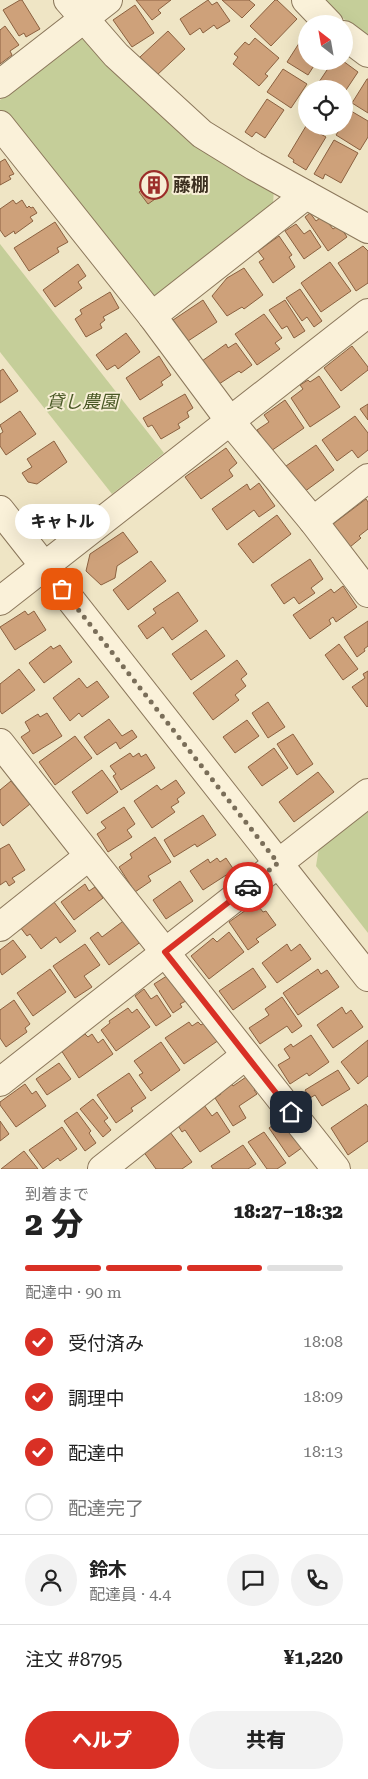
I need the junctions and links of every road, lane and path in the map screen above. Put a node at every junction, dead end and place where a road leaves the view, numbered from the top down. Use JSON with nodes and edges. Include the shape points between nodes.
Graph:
{"nodes":[{"id":1,"x":108,"y":0,"type":"edge"},
{"id":2,"x":306,"y":0,"type":"edge"},
{"id":3,"x":76,"y":10,"type":"edge"},
{"id":4,"x":320,"y":15,"type":"edge"},
{"id":5,"x":353,"y":42,"type":"edge"},
{"id":6,"x":368,"y":54,"type":"edge"},
{"id":7,"x":0,"y":84,"type":"edge"},
{"id":8,"x":0,"y":125,"type":"edge"},
{"id":9,"x":306,"y":195,"type":"junction"},
{"id":10,"x":368,"y":229,"type":"edge"},
{"id":11,"x":368,"y":313,"type":"edge"},
{"id":12,"x":152,"y":316,"type":"junction"},
{"id":13,"x":230,"y":421,"type":"junction"},
{"id":14,"x":368,"y":478,"type":"edge"},
{"id":15,"x":0,"y":510,"type":"edge"},
{"id":16,"x":313,"y":521,"type":"junction"},
{"id":17,"x":44,"y":566,"type":"junction"},
{"id":18,"x":368,"y":593,"type":"edge"},
{"id":19,"x":0,"y":601,"type":"edge"},
{"id":20,"x":4,"y":758,"type":"edge"},
{"id":21,"x":368,"y":793,"type":"edge"},
{"id":22,"x":89,"y":856,"type":"junction"},
{"id":23,"x":278,"y":863,"type":"junction"},
{"id":24,"x":0,"y":927,"type":"edge"},
{"id":25,"x":165,"y":952,"type":"junction"},
{"id":26,"x":368,"y":977,"type":"edge"},
{"id":27,"x":246,"y":1055,"type":"junction"},
{"id":28,"x":0,"y":1082,"type":"edge"},
{"id":29,"x":323,"y":1164,"type":"edge"},
{"id":30,"x":102,"y":1169,"type":"edge"}],
"edges":[{"from":1,"to":3,"type":"street"},
{"from":2,"to":4,"type":"street"},
{"from":3,"to":7,"type":"street"},
{"from":3,"to":9,"type":"street","via":[[116,55],[202,134]]},
{"from":5,"to":6,"type":"street"},
{"from":8,"to":12,"type":"street"},
{"from":9,"to":10,"type":"street"},
{"from":9,"to":12,"type":"street"},
{"from":11,"to":13,"type":"street"},
{"from":12,"to":13,"type":"street"},
{"from":13,"to":16,"type":"street"},
{"from":13,"to":17,"type":"street"},
{"from":14,"to":16,"type":"street"},
{"from":15,"to":17,"type":"street"},
{"from":16,"to":18,"type":"street"},
{"from":17,"to":19,"type":"street"},
{"from":17,"to":23,"type":"street"},
{"from":20,"to":22,"type":"street"},
{"from":21,"to":23,"type":"street"},
{"from":22,"to":24,"type":"street"},
{"from":22,"to":25,"type":"street"},
{"from":23,"to":25,"type":"street"},
{"from":23,"to":26,"type":"street"},
{"from":25,"to":27,"type":"street"},
{"from":25,"to":28,"type":"street"},
{"from":27,"to":29,"type":"street"},
{"from":27,"to":30,"type":"street"}]}
